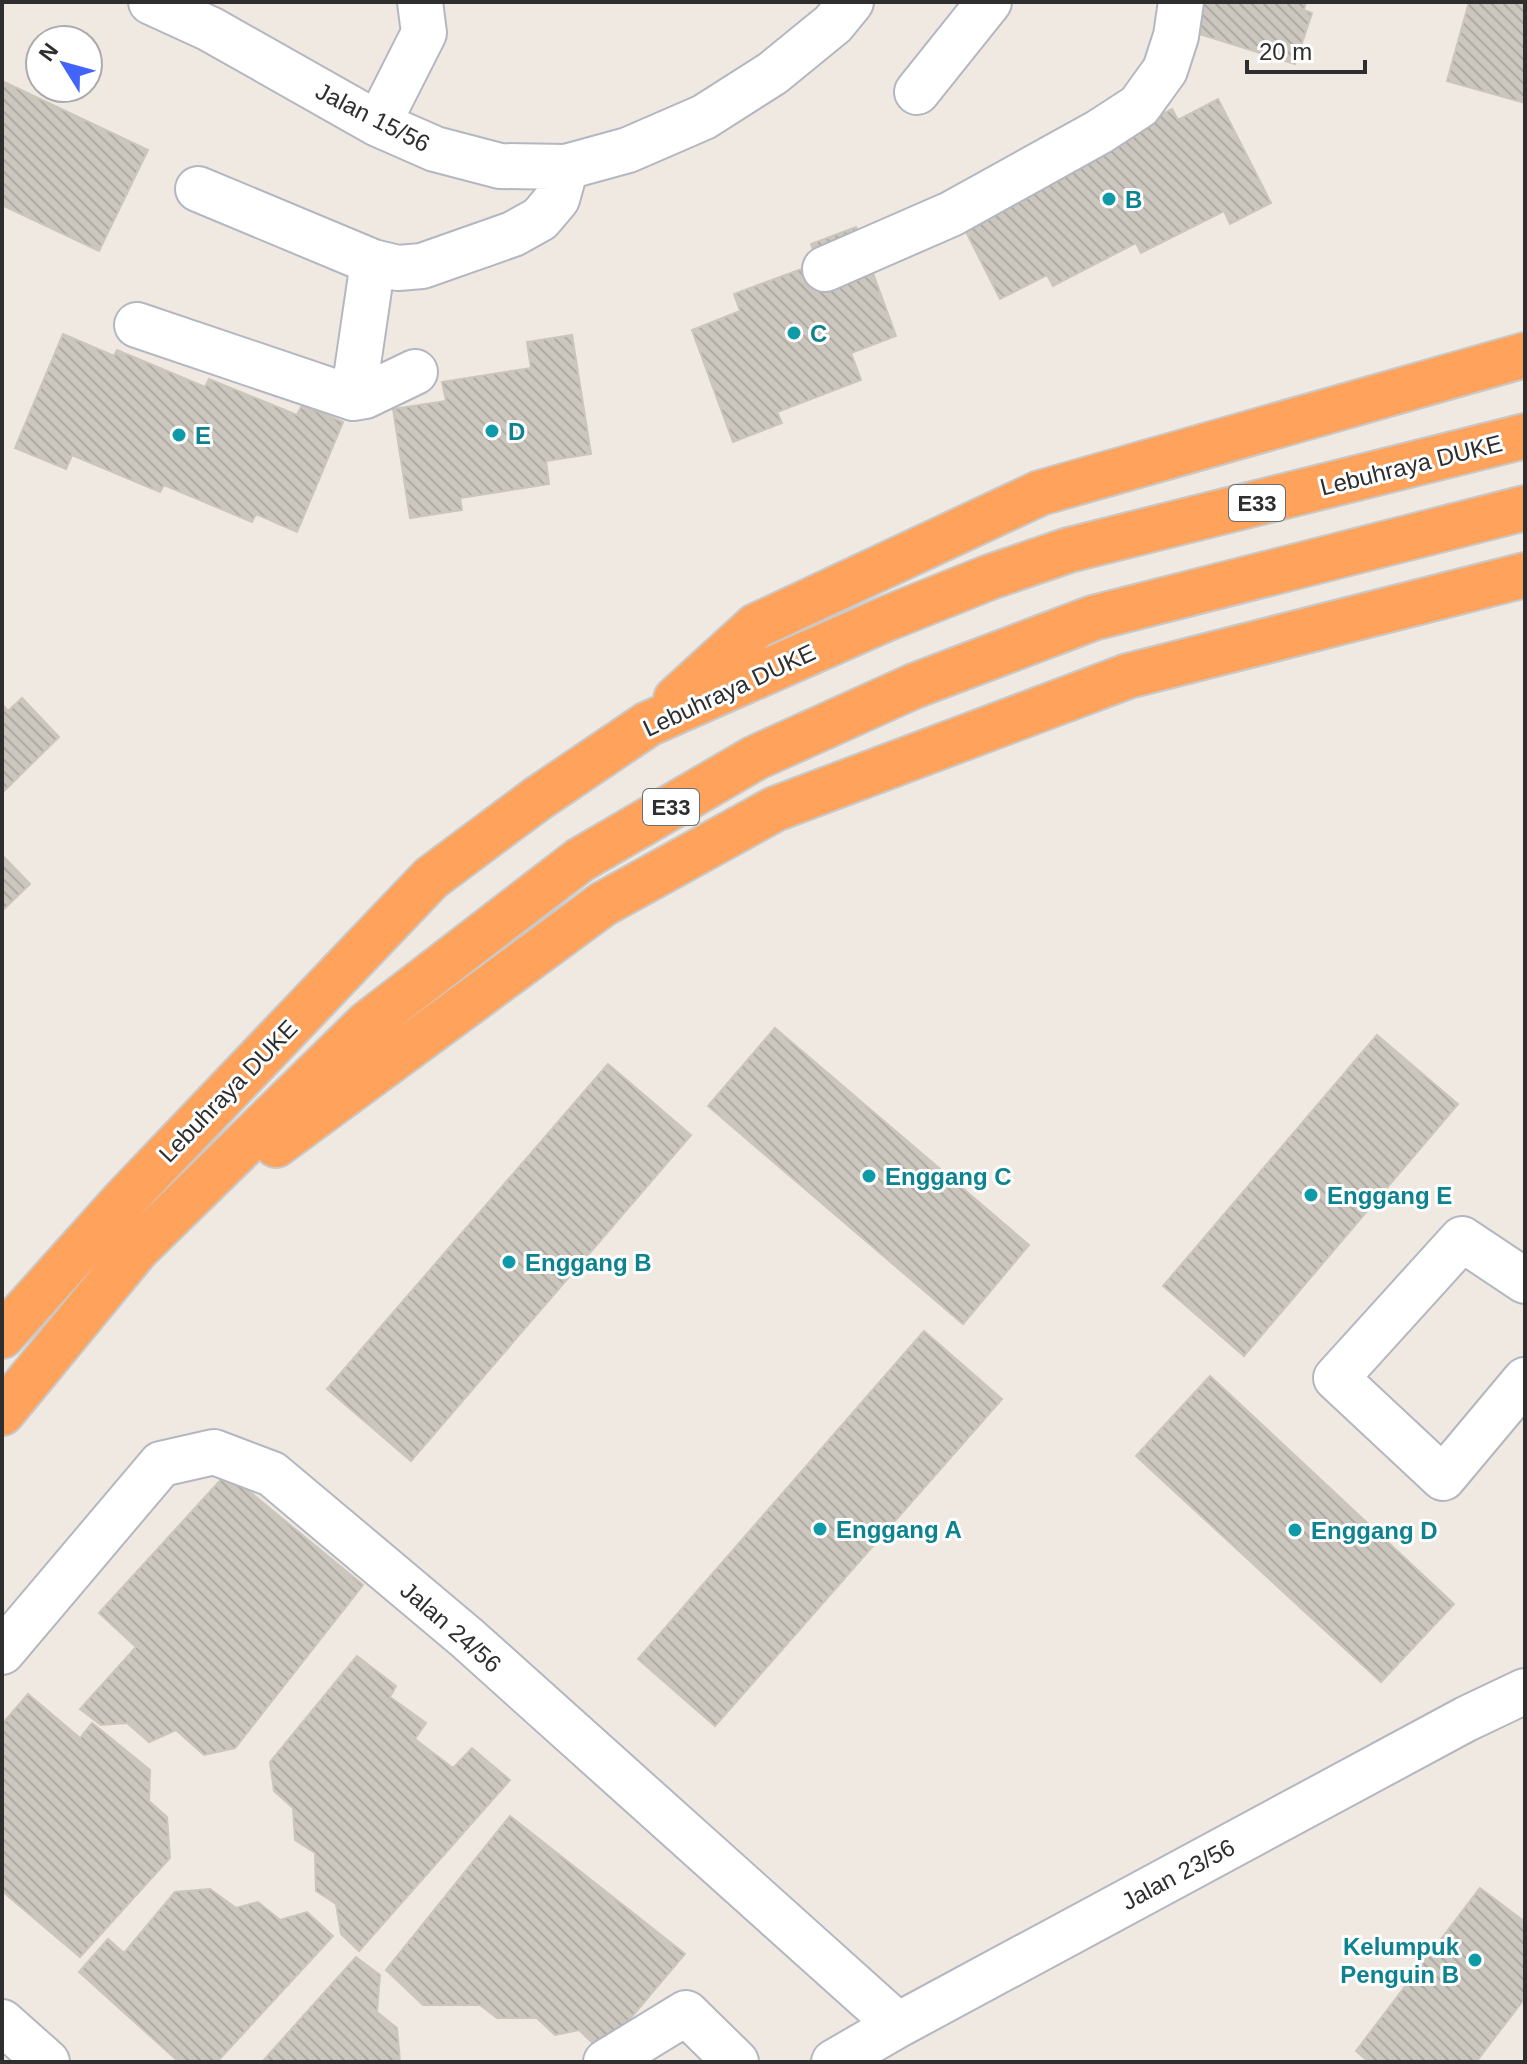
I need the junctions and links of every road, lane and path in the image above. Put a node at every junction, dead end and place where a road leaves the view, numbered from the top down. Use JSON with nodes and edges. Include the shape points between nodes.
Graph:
{"nodes":[{"id":1,"x":151,"y":2,"type":"edge"},
{"id":2,"x":420,"y":2,"type":"edge"},
{"id":3,"x":851,"y":2,"type":"edge"},
{"id":4,"x":989,"y":2,"type":"edge"},
{"id":5,"x":1181,"y":2,"type":"edge"},
{"id":6,"x":917,"y":92,"type":"dead end"},
{"id":7,"x":378,"y":124,"type":"junction"},
{"id":8,"x":566,"y":167,"type":"junction"},
{"id":9,"x":198,"y":189,"type":"dead end"},
{"id":10,"x":373,"y":262,"type":"junction"},
{"id":11,"x":825,"y":269,"type":"dead end"},
{"id":12,"x":137,"y":325,"type":"dead end"},
{"id":13,"x":1525,"y":355,"type":"edge"},
{"id":14,"x":415,"y":372,"type":"dead end"},
{"id":15,"x":353,"y":398,"type":"junction"},
{"id":16,"x":1525,"y":436,"type":"edge"},
{"id":17,"x":1525,"y":508,"type":"edge"},
{"id":18,"x":1525,"y":575,"type":"edge"},
{"id":19,"x":648,"y":724,"type":"junction"},
{"id":20,"x":137,"y":1249,"type":"junction"},
{"id":21,"x":1525,"y":1281,"type":"edge"},
{"id":22,"x":2,"y":1336,"type":"edge"},
{"id":23,"x":1525,"y":1380,"type":"edge"},
{"id":24,"x":2,"y":1413,"type":"edge"},
{"id":25,"x":2,"y":1652,"type":"edge"},
{"id":26,"x":1525,"y":1691,"type":"edge"},
{"id":27,"x":2,"y":2022,"type":"edge"},
{"id":28,"x":898,"y":2025,"type":"junction"},
{"id":29,"x":47,"y":2062,"type":"edge"},
{"id":30,"x":606,"y":2062,"type":"edge"},
{"id":31,"x":736,"y":2062,"type":"edge"},
{"id":32,"x":834,"y":2062,"type":"edge"}],
"edges":[{"from":1,"to":7,"type":"street","name":"Jalan 15/56","via":[[210,29]]},
{"from":2,"to":7,"type":"street","via":[[424,33]]},
{"from":3,"to":8,"type":"street","name":"Jalan 15/56","via":[[833,24],[773,73],[704,117],[628,150]]},
{"from":4,"to":6,"type":"street"},
{"from":5,"to":11,"type":"street","via":[[1165,70],[1139,106],[951,214]]},
{"from":7,"to":8,"type":"street","name":"Jalan 15/56","via":[[435,149],[500,166]]},
{"from":8,"to":10,"type":"street","via":[[557,199],[540,219],[513,234],[422,266]]},
{"from":9,"to":10,"type":"street"},
{"from":10,"to":15,"type":"street"},
{"from":12,"to":15,"type":"street"},
{"from":13,"to":19,"type":"highway","via":[[1040,493],[756,626]]},
{"from":14,"to":15,"type":"street"},
{"from":16,"to":19,"type":"highway","name":"Lebuhraya DUKE","number":"E33","via":[[1069,550],[888,618]]},
{"from":17,"to":20,"type":"highway","name":"Lebuhraya DUKE","number":"E33","via":[[1093,618],[914,686],[755,758],[580,860],[368,1023]]},
{"from":18,"to":20,"type":"highway","via":[[1128,676],[775,809],[603,904]]},
{"from":19,"to":22,"type":"highway","name":"Lebuhraya DUKE","number":"E33","via":[[431,878]]},
{"from":20,"to":24,"type":"highway","name":"Lebuhraya DUKE","number":"E33"},
{"from":21,"to":23,"type":"street","via":[[1462,1239],[1336,1378],[1443,1478]]},
{"from":25,"to":28,"type":"street","name":"Jalan 24/56","via":[[161,1464],[214,1452],[272,1474],[467,1638]]},
{"from":26,"to":28,"type":"street","name":"Jalan 23/56"},
{"from":27,"to":29,"type":"street"},
{"from":28,"to":32,"type":"street","name":"Jalan 23/56"},
{"from":30,"to":31,"type":"street","via":[[686,2013]]}]}
